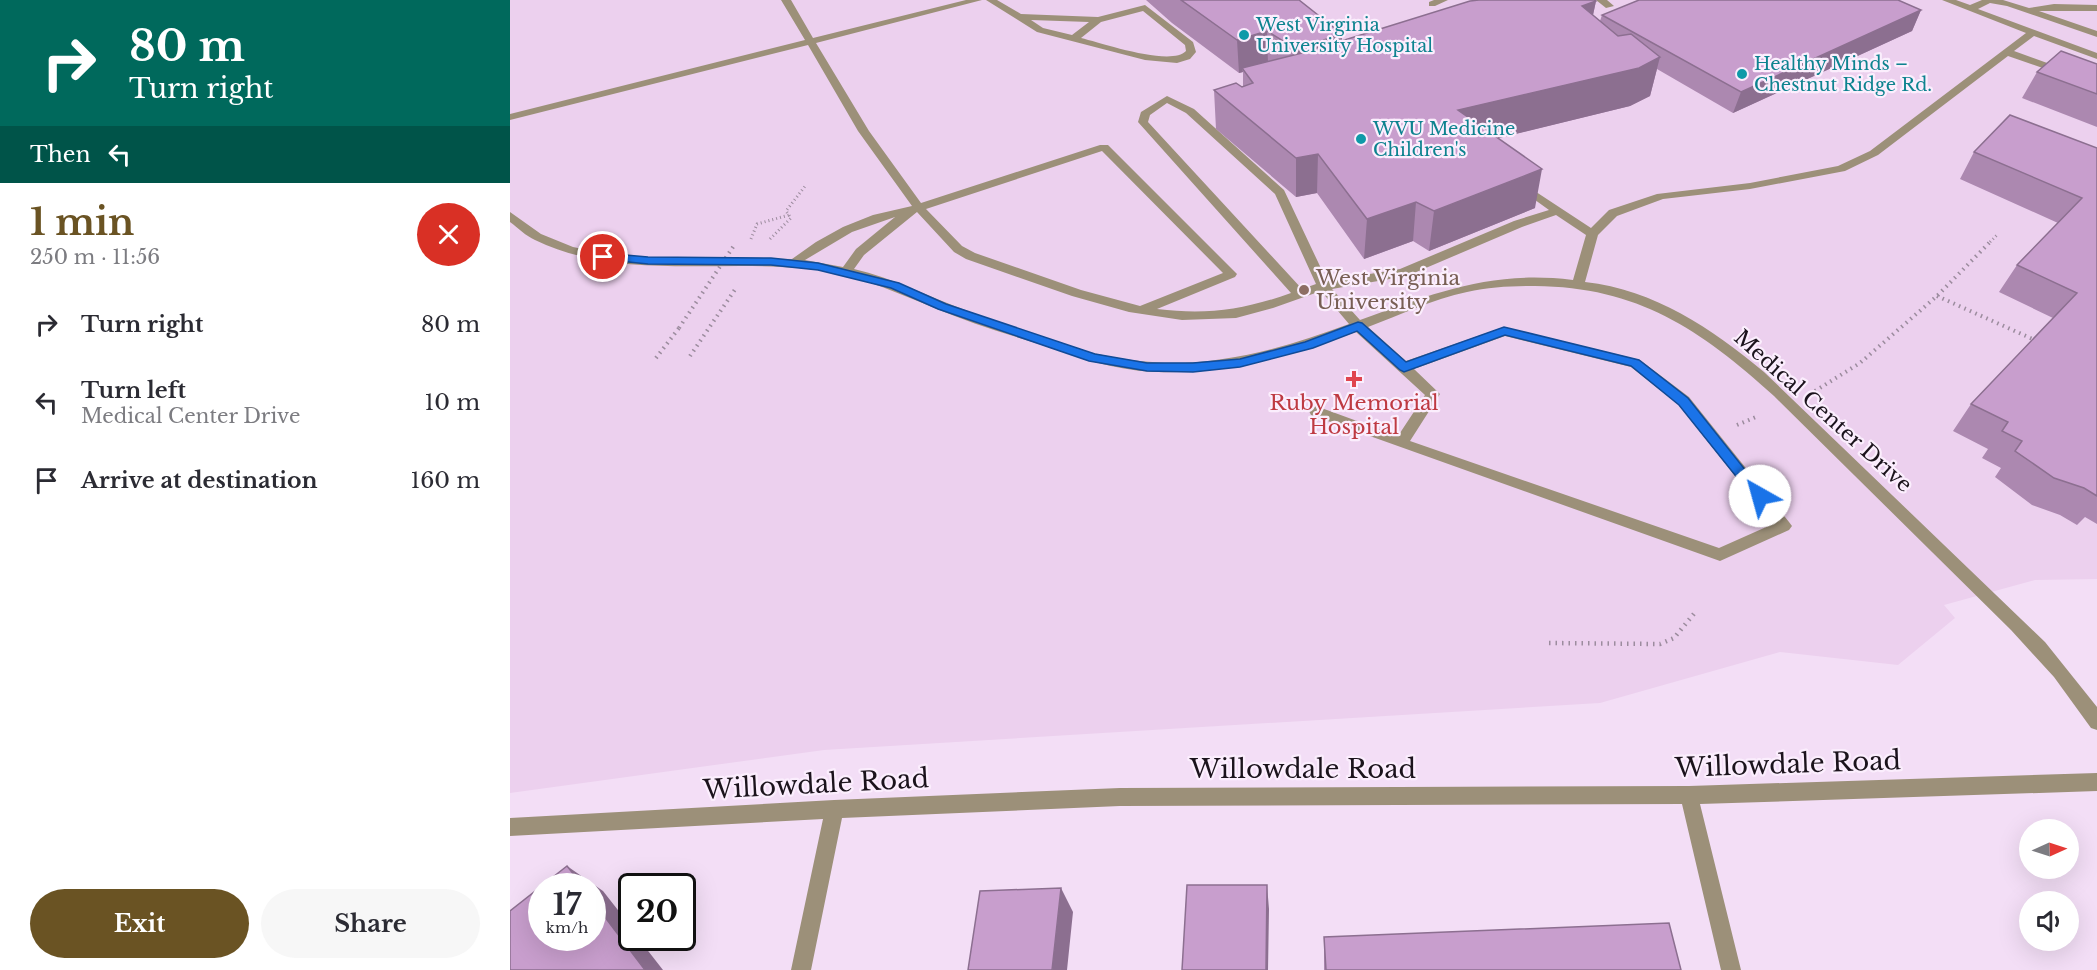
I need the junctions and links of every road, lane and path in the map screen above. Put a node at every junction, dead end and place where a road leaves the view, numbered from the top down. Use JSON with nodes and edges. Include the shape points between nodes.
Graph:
{"nodes":[{"id":1,"x":786,"y":0,"type":"edge"},
{"id":2,"x":976,"y":0,"type":"edge"},
{"id":3,"x":991,"y":0,"type":"edge"},
{"id":4,"x":1443,"y":0,"type":"edge"},
{"id":5,"x":1947,"y":0,"type":"edge"},
{"id":6,"x":1989,"y":0,"type":"edge"},
{"id":7,"x":1432,"y":4,"type":"dead end"},
{"id":8,"x":2097,"y":8,"type":"edge"},
{"id":9,"x":1970,"y":9,"type":"junction"},
{"id":10,"x":2027,"y":10,"type":"junction"},
{"id":11,"x":1016,"y":17,"type":"junction"},
{"id":12,"x":1098,"y":20,"type":"junction"},
{"id":13,"x":2032,"y":33,"type":"junction"},
{"id":14,"x":2097,"y":34,"type":"edge"},
{"id":15,"x":1075,"y":38,"type":"junction"},
{"id":16,"x":812,"y":42,"type":"junction"},
{"id":17,"x":2007,"y":52,"type":"junction"},
{"id":18,"x":2097,"y":56,"type":"edge"},
{"id":19,"x":2097,"y":84,"type":"edge"},
{"id":20,"x":510,"y":117,"type":"edge"},
{"id":21,"x":1510,"y":177,"type":"edge"},
{"id":22,"x":806,"y":185,"type":"dead end"},
{"id":23,"x":914,"y":209,"type":"junction"},
{"id":24,"x":1559,"y":210,"type":"junction"},
{"id":25,"x":789,"y":215,"type":"junction"},
{"id":26,"x":511,"y":219,"type":"edge"},
{"id":27,"x":1592,"y":234,"type":"junction"},
{"id":28,"x":1997,"y":236,"type":"dead end"},
{"id":29,"x":742,"y":243,"type":"dead end"},
{"id":30,"x":749,"y":243,"type":"dead end"},
{"id":31,"x":768,"y":243,"type":"dead end"},
{"id":32,"x":794,"y":263,"type":"junction"},
{"id":33,"x":845,"y":272,"type":"junction"},
{"id":34,"x":1578,"y":283,"type":"junction"},
{"id":35,"x":1323,"y":286,"type":"junction"},
{"id":36,"x":1299,"y":294,"type":"junction"},
{"id":37,"x":1936,"y":296,"type":"junction"},
{"id":38,"x":726,"y":302,"type":"dead end"},
{"id":39,"x":1140,"y":311,"type":"junction"},
{"id":40,"x":1358,"y":326,"type":"junction"},
{"id":41,"x":2038,"y":341,"type":"edge"},
{"id":42,"x":690,"y":356,"type":"dead end"},
{"id":43,"x":656,"y":358,"type":"dead end"},
{"id":44,"x":1404,"y":367,"type":"junction"},
{"id":45,"x":1812,"y":393,"type":"dead end"},
{"id":46,"x":1316,"y":411,"type":"dead end"},
{"id":47,"x":1401,"y":442,"type":"junction"},
{"id":48,"x":1697,"y":610,"type":"dead end"},
{"id":49,"x":1549,"y":643,"type":"dead end"},
{"id":50,"x":2097,"y":722,"type":"edge"},
{"id":51,"x":2097,"y":782,"type":"edge"},
{"id":52,"x":1689,"y":795,"type":"junction"},
{"id":53,"x":834,"y":809,"type":"junction"},
{"id":54,"x":510,"y":827,"type":"edge"},
{"id":55,"x":801,"y":970,"type":"edge"},
{"id":56,"x":1731,"y":970,"type":"edge"}],
"edges":[{"from":1,"to":16,"type":"street"},
{"from":2,"to":16,"type":"street"},
{"from":3,"to":11,"type":"street"},
{"from":4,"to":7,"type":"street"},
{"from":5,"to":9,"type":"street"},
{"from":6,"to":9,"type":"street"},
{"from":6,"to":10,"type":"street"},
{"from":8,"to":10,"type":"street","via":[[2054,6]]},
{"from":9,"to":13,"type":"street"},
{"from":10,"to":14,"type":"street"},
{"from":11,"to":12,"type":"street"},
{"from":11,"to":15,"type":"street","via":[[1040,30]]},
{"from":12,"to":15,"type":"street"},
{"from":12,"to":15,"type":"street","via":[[1145,8],[1190,44],[1191,52],[1177,60],[1145,57]]},
{"from":13,"to":17,"type":"street"},
{"from":13,"to":18,"type":"street"},
{"from":16,"to":20,"type":"street"},
{"from":16,"to":23,"type":"street"},
{"from":17,"to":19,"type":"street"},
{"from":17,"to":27,"type":"street","via":[[1874,153],[1841,169],[1750,186],[1661,196],[1613,213]]},
{"from":21,"to":24,"type":"street"},
{"from":22,"to":25,"type":"path","via":[[786,211]]},
{"from":23,"to":32,"type":"street","via":[[881,215],[817,244]]},
{"from":23,"to":33,"type":"street","via":[[860,252]]},
{"from":23,"to":39,"type":"street","via":[[960,252],[1073,293]]},
{"from":23,"to":39,"type":"street","via":[[1104,147],[1231,274]]},
{"from":24,"to":27,"type":"street"},
{"from":24,"to":35,"type":"street","via":[[1403,273]]},
{"from":25,"to":30,"type":"path","via":[[757,224]]},
{"from":25,"to":31,"type":"path","via":[[791,218]]},
{"from":26,"to":32,"type":"street","name":"Medical Center Drive","via":[[525,232],[561,249],[603,257]]},
{"from":27,"to":34,"type":"street"},
{"from":28,"to":37,"type":"path"},
{"from":29,"to":43,"type":"path","bridge":true,"via":[[735,244]]},
{"from":32,"to":33,"type":"street","name":"Medical Center Drive"},
{"from":33,"to":40,"type":"street","name":"Medical Center Drive","via":[[895,285],[942,307],[1094,358],[1147,367],[1240,363],[1308,345]]},
{"from":34,"to":40,"type":"street","name":"Medical Center Drive","via":[[1510,283],[1452,290]]},
{"from":34,"to":50,"type":"street","name":"Medical Center Drive","via":[[1649,302],[1693,326],[1743,362],[2015,624],[2075,688]]},
{"from":35,"to":36,"type":"street"},
{"from":35,"to":36,"type":"street","via":[[1280,192],[1190,111],[1167,99],[1145,114],[1143,123]]},
{"from":35,"to":40,"type":"street"},
{"from":36,"to":39,"type":"street","via":[[1239,314],[1201,318]]},
{"from":37,"to":41,"type":"path"},
{"from":37,"to":45,"type":"path","via":[[1860,363]]},
{"from":38,"to":42,"type":"path"},
{"from":40,"to":44,"type":"street"},
{"from":44,"to":47,"type":"street","via":[[1433,394]]},
{"from":44,"to":47,"type":"street","via":[[1504,331],[1635,363],[1684,401],[1784,526],[1720,555]]},
{"from":46,"to":47,"type":"street"},
{"from":48,"to":49,"type":"path","via":[[1674,638],[1660,644]]},
{"from":51,"to":52,"type":"street","name":"Willowdale Road"},
{"from":52,"to":53,"type":"street","name":"Willowdale Road","via":[[1120,797]]},
{"from":52,"to":56,"type":"street"},
{"from":53,"to":54,"type":"street","name":"Willowdale Road"},
{"from":53,"to":55,"type":"street"}]}
